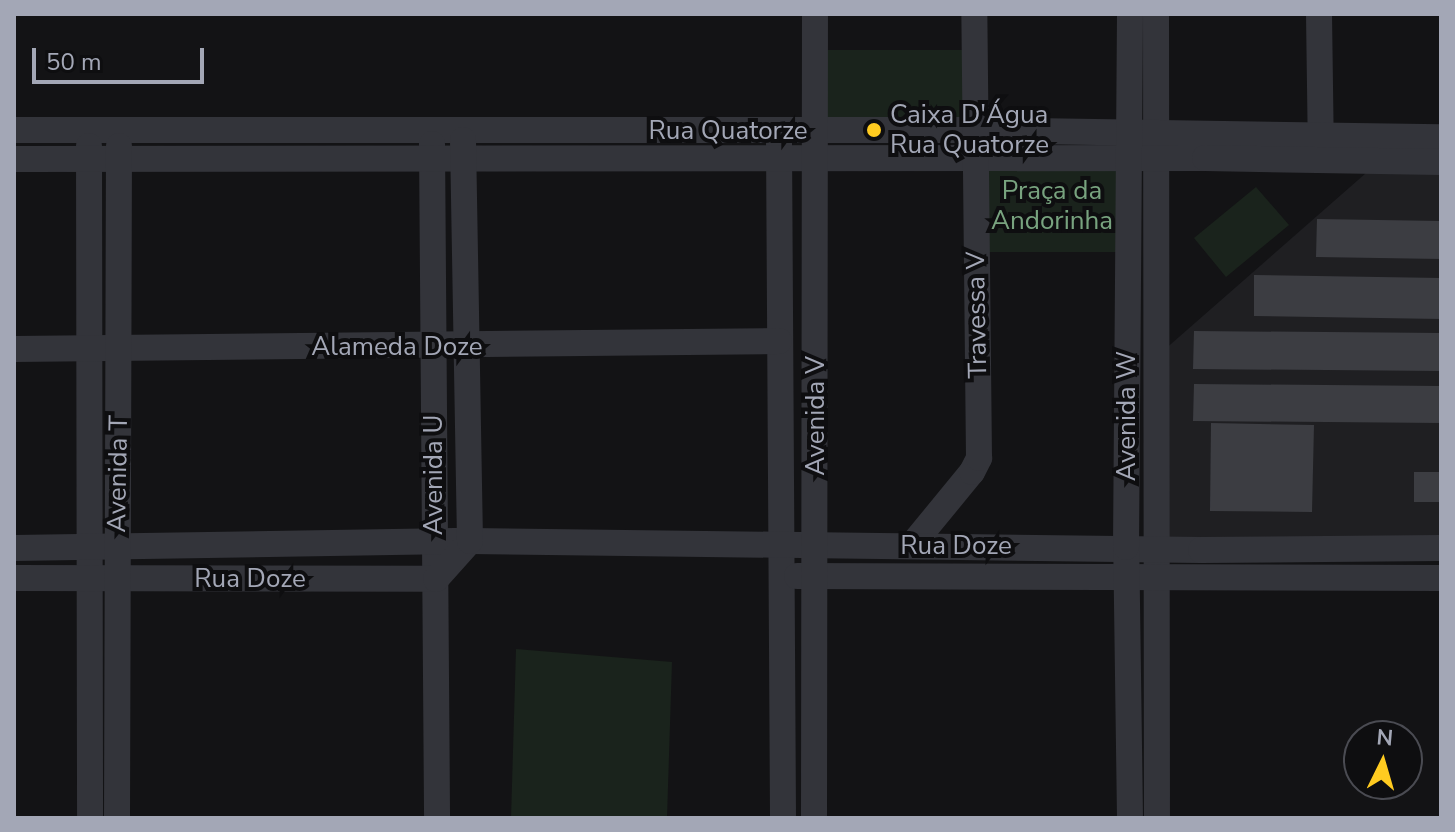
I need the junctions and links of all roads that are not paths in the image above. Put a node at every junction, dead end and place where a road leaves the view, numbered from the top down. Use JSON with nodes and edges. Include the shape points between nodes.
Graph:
{"nodes":[{"id":1,"x":815,"y":14,"type":"edge"},
{"id":2,"x":974,"y":14,"type":"edge"},
{"id":3,"x":1130,"y":14,"type":"edge"},
{"id":4,"x":1156,"y":14,"type":"edge"},
{"id":5,"x":1319,"y":14,"type":"edge"},
{"id":6,"x":14,"y":130,"type":"edge"},
{"id":7,"x":88,"y":130,"type":"junction"},
{"id":8,"x":120,"y":130,"type":"junction"},
{"id":9,"x":975,"y":130,"type":"junction"},
{"id":10,"x":780,"y":131,"type":"junction"},
{"id":11,"x":815,"y":131,"type":"junction"},
{"id":12,"x":1441,"y":137,"type":"edge"},
{"id":13,"x":432,"y":145,"type":"junction"},
{"id":14,"x":463,"y":145,"type":"junction"},
{"id":15,"x":1156,"y":146,"type":"junction"},
{"id":16,"x":1129,"y":147,"type":"junction"},
{"id":17,"x":1321,"y":148,"type":"junction"},
{"id":18,"x":779,"y":158,"type":"junction"},
{"id":19,"x":815,"y":158,"type":"junction"},
{"id":20,"x":975,"y":158,"type":"junction"},
{"id":21,"x":14,"y":159,"type":"edge"},
{"id":22,"x":89,"y":160,"type":"junction"},
{"id":23,"x":119,"y":161,"type":"junction"},
{"id":24,"x":1441,"y":162,"type":"edge"},
{"id":25,"x":779,"y":341,"type":"junction"},
{"id":26,"x":433,"y":346,"type":"junction"},
{"id":27,"x":87,"y":347,"type":"junction"},
{"id":28,"x":469,"y":347,"type":"junction"},
{"id":29,"x":120,"y":348,"type":"junction"},
{"id":30,"x":14,"y":349,"type":"edge"},
{"id":31,"x":470,"y":541,"type":"junction"},
{"id":32,"x":434,"y":543,"type":"junction"},
{"id":33,"x":783,"y":545,"type":"junction"},
{"id":34,"x":912,"y":545,"type":"junction"},
{"id":35,"x":816,"y":546,"type":"junction"},
{"id":36,"x":1126,"y":547,"type":"junction"},
{"id":37,"x":14,"y":548,"type":"edge"},
{"id":38,"x":90,"y":548,"type":"junction"},
{"id":39,"x":117,"y":548,"type":"junction"},
{"id":40,"x":1158,"y":548,"type":"junction"},
{"id":41,"x":1441,"y":548,"type":"edge"},
{"id":42,"x":782,"y":576,"type":"junction"},
{"id":43,"x":815,"y":576,"type":"junction"},
{"id":44,"x":1129,"y":577,"type":"junction"},
{"id":45,"x":1158,"y":577,"type":"junction"},
{"id":46,"x":14,"y":578,"type":"edge"},
{"id":47,"x":1441,"y":578,"type":"edge"},
{"id":48,"x":90,"y":579,"type":"junction"},
{"id":49,"x":117,"y":579,"type":"junction"},
{"id":50,"x":436,"y":579,"type":"junction"},
{"id":51,"x":90,"y":818,"type":"edge"},
{"id":52,"x":117,"y":818,"type":"edge"},
{"id":53,"x":437,"y":818,"type":"edge"},
{"id":54,"x":783,"y":818,"type":"edge"},
{"id":55,"x":814,"y":818,"type":"edge"},
{"id":56,"x":1130,"y":818,"type":"edge"},
{"id":57,"x":1157,"y":818,"type":"edge"}],
"edges":[{"from":1,"to":11,"type":"street","name":"Avenida V"},
{"from":2,"to":9,"type":"street","name":"Travessa V"},
{"from":3,"to":16,"type":"street","name":"Avenida W"},
{"from":4,"to":15,"type":"street","name":"Avenida W"},
{"from":5,"to":17,"type":"street"},
{"from":6,"to":7,"type":"street","name":"Rua Quatorze"},
{"from":7,"to":8,"type":"street","name":"Rua Quatorze"},
{"from":7,"to":22,"type":"street","name":"Avenida T"},
{"from":8,"to":13,"type":"street","name":"Rua Quatorze"},
{"from":8,"to":23,"type":"street","name":"Avenida T"},
{"from":9,"to":11,"type":"street","name":"Rua Quatorze"},
{"from":9,"to":16,"type":"street","name":"Rua Quatorze"},
{"from":9,"to":20,"type":"street","name":"Travessa V"},
{"from":10,"to":11,"type":"street","name":"Rua Quatorze"},
{"from":10,"to":14,"type":"street","name":"Rua Quatorze"},
{"from":10,"to":18,"type":"street","name":"Avenida V"},
{"from":11,"to":19,"type":"street","name":"Avenida V"},
{"from":12,"to":17,"type":"street","name":"Rua Quatorze"},
{"from":13,"to":14,"type":"street","name":"Rua Quatorze"},
{"from":13,"to":23,"type":"street","name":"Rua Quatorze"},
{"from":13,"to":26,"type":"street","name":"Avenida U"},
{"from":14,"to":18,"type":"street","name":"Rua Quatorze"},
{"from":14,"to":28,"type":"street","name":"Avenida U"},
{"from":15,"to":16,"type":"street","name":"Rua Quatorze"},
{"from":15,"to":17,"type":"street","name":"Rua Quatorze"},
{"from":15,"to":40,"type":"street","name":"Avenida W"},
{"from":16,"to":20,"type":"street","name":"Rua Quatorze"},
{"from":16,"to":36,"type":"street","name":"Avenida W"},
{"from":17,"to":24,"type":"street","name":"Rua Quatorze"},
{"from":18,"to":19,"type":"street","name":"Rua Quatorze"},
{"from":18,"to":25,"type":"street","name":"Avenida V"},
{"from":19,"to":20,"type":"street","name":"Rua Quatorze"},
{"from":19,"to":35,"type":"street","name":"Avenida V"},
{"from":20,"to":34,"type":"street","name":"Travessa V","via":[[979,458]]},
{"from":21,"to":22,"type":"street","name":"Rua Quatorze"},
{"from":22,"to":23,"type":"street","name":"Rua Quatorze"},
{"from":22,"to":27,"type":"street","name":"Avenida T"},
{"from":23,"to":29,"type":"street","name":"Avenida T"},
{"from":25,"to":28,"type":"street","name":"Alameda Doze"},
{"from":25,"to":33,"type":"street","name":"Avenida V"},
{"from":26,"to":28,"type":"street","name":"Alameda Doze"},
{"from":26,"to":29,"type":"street","name":"Alameda Doze"},
{"from":26,"to":32,"type":"street","name":"Avenida U"},
{"from":27,"to":29,"type":"street","name":"Alameda Doze"},
{"from":27,"to":30,"type":"street","name":"Alameda Doze"},
{"from":27,"to":38,"type":"street","name":"Avenida T"},
{"from":28,"to":31,"type":"street","name":"Avenida U"},
{"from":29,"to":39,"type":"street","name":"Avenida T"},
{"from":31,"to":32,"type":"street","name":"Rua Doze"},
{"from":31,"to":33,"type":"street","name":"Rua Doze"},
{"from":31,"to":50,"type":"street"},
{"from":32,"to":39,"type":"street","name":"Rua Doze"},
{"from":32,"to":50,"type":"street","name":"Avenida U"},
{"from":33,"to":35,"type":"street","name":"Rua Doze"},
{"from":33,"to":42,"type":"street","name":"Avenida V"},
{"from":34,"to":35,"type":"street","name":"Rua Doze"},
{"from":34,"to":36,"type":"street","name":"Rua Doze"},
{"from":35,"to":43,"type":"street","name":"Avenida V"},
{"from":36,"to":40,"type":"street","name":"Rua Doze"},
{"from":36,"to":44,"type":"street","name":"Avenida W"},
{"from":37,"to":38,"type":"street","name":"Rua Doze"},
{"from":38,"to":39,"type":"street","name":"Rua Doze"},
{"from":38,"to":48,"type":"street","name":"Avenida T"},
{"from":39,"to":49,"type":"street","name":"Avenida T"},
{"from":40,"to":41,"type":"street","name":"Rua Doze"},
{"from":40,"to":45,"type":"street","name":"Avenida W"},
{"from":42,"to":43,"type":"street","name":"Rua Doze"},
{"from":42,"to":54,"type":"street","name":"Avenida V"},
{"from":43,"to":44,"type":"street","name":"Rua Doze"},
{"from":43,"to":55,"type":"street","name":"Avenida V"},
{"from":44,"to":45,"type":"street","name":"Rua Doze"},
{"from":44,"to":56,"type":"street","name":"Avenida W"},
{"from":45,"to":47,"type":"street","name":"Rua Doze"},
{"from":45,"to":57,"type":"street","name":"Avenida W"},
{"from":46,"to":48,"type":"street","name":"Rua Doze"},
{"from":48,"to":49,"type":"street","name":"Rua Doze"},
{"from":48,"to":51,"type":"street","name":"Avenida T"},
{"from":49,"to":50,"type":"street","name":"Rua Doze"},
{"from":49,"to":52,"type":"street","name":"Avenida T"},
{"from":50,"to":53,"type":"street","name":"Avenida U"}]}
